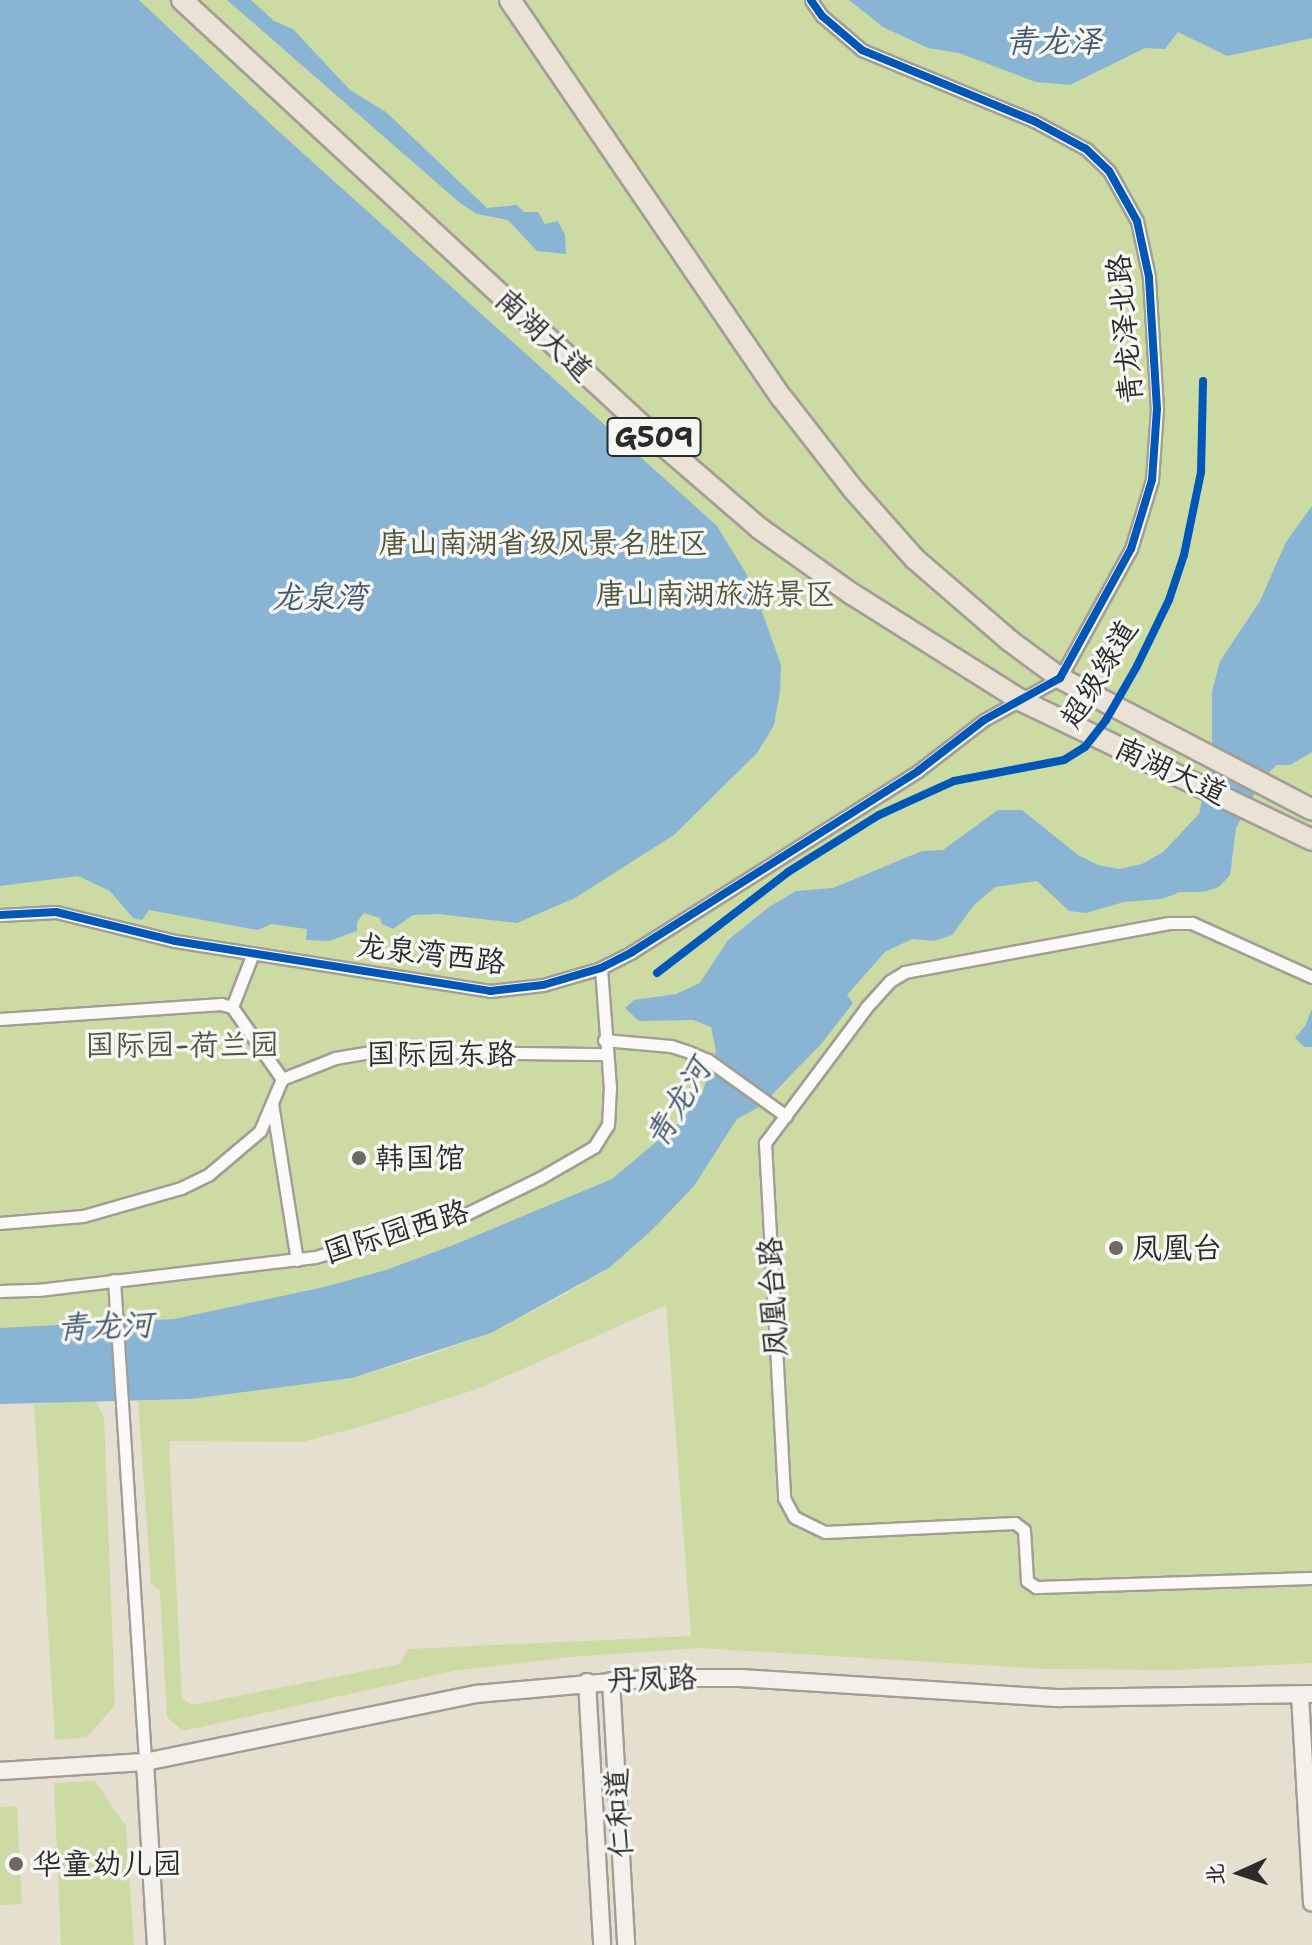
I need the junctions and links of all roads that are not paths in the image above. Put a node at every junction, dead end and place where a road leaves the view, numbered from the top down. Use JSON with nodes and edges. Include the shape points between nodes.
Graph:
{"nodes":[{"id":1,"x":182,"y":0,"type":"edge"},
{"id":2,"x":510,"y":0,"type":"edge"},
{"id":3,"x":811,"y":0,"type":"edge"},
{"id":4,"x":1060,"y":678,"type":"junction"},
{"id":5,"x":1020,"y":700,"type":"junction"},
{"id":6,"x":1312,"y":810,"type":"edge"},
{"id":7,"x":1312,"y":840,"type":"edge"},
{"id":8,"x":0,"y":915,"type":"edge"},
{"id":9,"x":253,"y":953,"type":"junction"},
{"id":10,"x":601,"y":968,"type":"junction"},
{"id":11,"x":1312,"y":977,"type":"edge"},
{"id":12,"x":232,"y":1007,"type":"junction"},
{"id":13,"x":0,"y":1019,"type":"edge"},
{"id":14,"x":604,"y":1040,"type":"junction"},
{"id":15,"x":605,"y":1054,"type":"junction"},
{"id":16,"x":282,"y":1079,"type":"junction"},
{"id":17,"x":272,"y":1102,"type":"junction"},
{"id":18,"x":786,"y":1116,"type":"junction"},
{"id":19,"x":0,"y":1223,"type":"edge"},
{"id":20,"x":297,"y":1260,"type":"junction"},
{"id":21,"x":114,"y":1280,"type":"junction"},
{"id":22,"x":0,"y":1291,"type":"edge"},
{"id":23,"x":1312,"y":1578,"type":"edge"},
{"id":24,"x":611,"y":1681,"type":"junction"},
{"id":25,"x":587,"y":1682,"type":"junction"},
{"id":26,"x":1306,"y":1694,"type":"edge"},
{"id":27,"x":145,"y":1762,"type":"junction"},
{"id":28,"x":0,"y":1771,"type":"edge"},
{"id":29,"x":1312,"y":1903,"type":"edge"},
{"id":30,"x":156,"y":1945,"type":"edge"},
{"id":31,"x":602,"y":1945,"type":"edge"},
{"id":32,"x":626,"y":1945,"type":"edge"}],
"edges":[{"from":1,"to":5,"type":"highway","name":"南湖大道","number":"G509","via":[[759,528]]},
{"from":2,"to":4,"type":"highway","name":"南湖大道","via":[[782,398],[852,488],[925,568]]},
{"from":3,"to":4,"type":"street","name":"青龙泽北路","via":[[862,50],[1034,121],[1086,149],[1109,171],[1137,221],[1149,277],[1157,409],[1152,480],[1131,549]]},
{"from":4,"to":5,"type":"street"},
{"from":4,"to":6,"type":"highway","name":"南湖大道"},
{"from":5,"to":7,"type":"highway","name":"南湖大道","number":"G509"},
{"from":5,"to":10,"type":"street","name":"龙泉湾西路","via":[[782,858]]},
{"from":8,"to":9,"type":"street","name":"龙泉湾西路","via":[[56,912],[175,941]]},
{"from":9,"to":10,"type":"street","name":"龙泉湾西路","via":[[490,991],[543,985]]},
{"from":9,"to":12,"type":"street"},
{"from":10,"to":14,"type":"street","name":"国际园西路"},
{"from":11,"to":18,"type":"street","name":"凤凰台路","via":[[1192,923],[905,972],[866,1008]]},
{"from":12,"to":13,"type":"street"},
{"from":12,"to":16,"type":"street"},
{"from":14,"to":15,"type":"street","name":"国际园西路"},
{"from":14,"to":18,"type":"street","via":[[671,1046],[708,1060]]},
{"from":15,"to":16,"type":"street","name":"国际园东路","via":[[377,1051],[335,1058]]},
{"from":15,"to":20,"type":"street","name":"国际园西路","via":[[611,1113],[603,1138],[594,1147],[468,1213]]},
{"from":16,"to":17,"type":"street"},
{"from":17,"to":19,"type":"street","via":[[260,1131],[208,1175],[181,1188],[83,1216]]},
{"from":17,"to":20,"type":"street"},
{"from":18,"to":23,"type":"street","name":"凤凰台路","via":[[765,1143],[784,1498],[794,1517],[825,1532],[1015,1523],[1024,1530],[1027,1581],[1036,1587]]},
{"from":20,"to":21,"type":"street","name":"国际园西路"},
{"from":21,"to":22,"type":"street","name":"国际园西路"},
{"from":21,"to":27,"type":"street"},
{"from":24,"to":25,"type":"main road","name":"丹凤路"},
{"from":24,"to":26,"type":"main road","name":"丹凤路","via":[[695,1677],[1060,1698]]},
{"from":24,"to":32,"type":"main road","name":"仁和道"},
{"from":25,"to":27,"type":"main road","name":"丹凤路","via":[[419,1703]]},
{"from":25,"to":31,"type":"main road","name":"仁和道"},
{"from":26,"to":29,"type":"main road"},
{"from":27,"to":28,"type":"main road","name":"丹凤路"},
{"from":27,"to":30,"type":"main road"}]}
